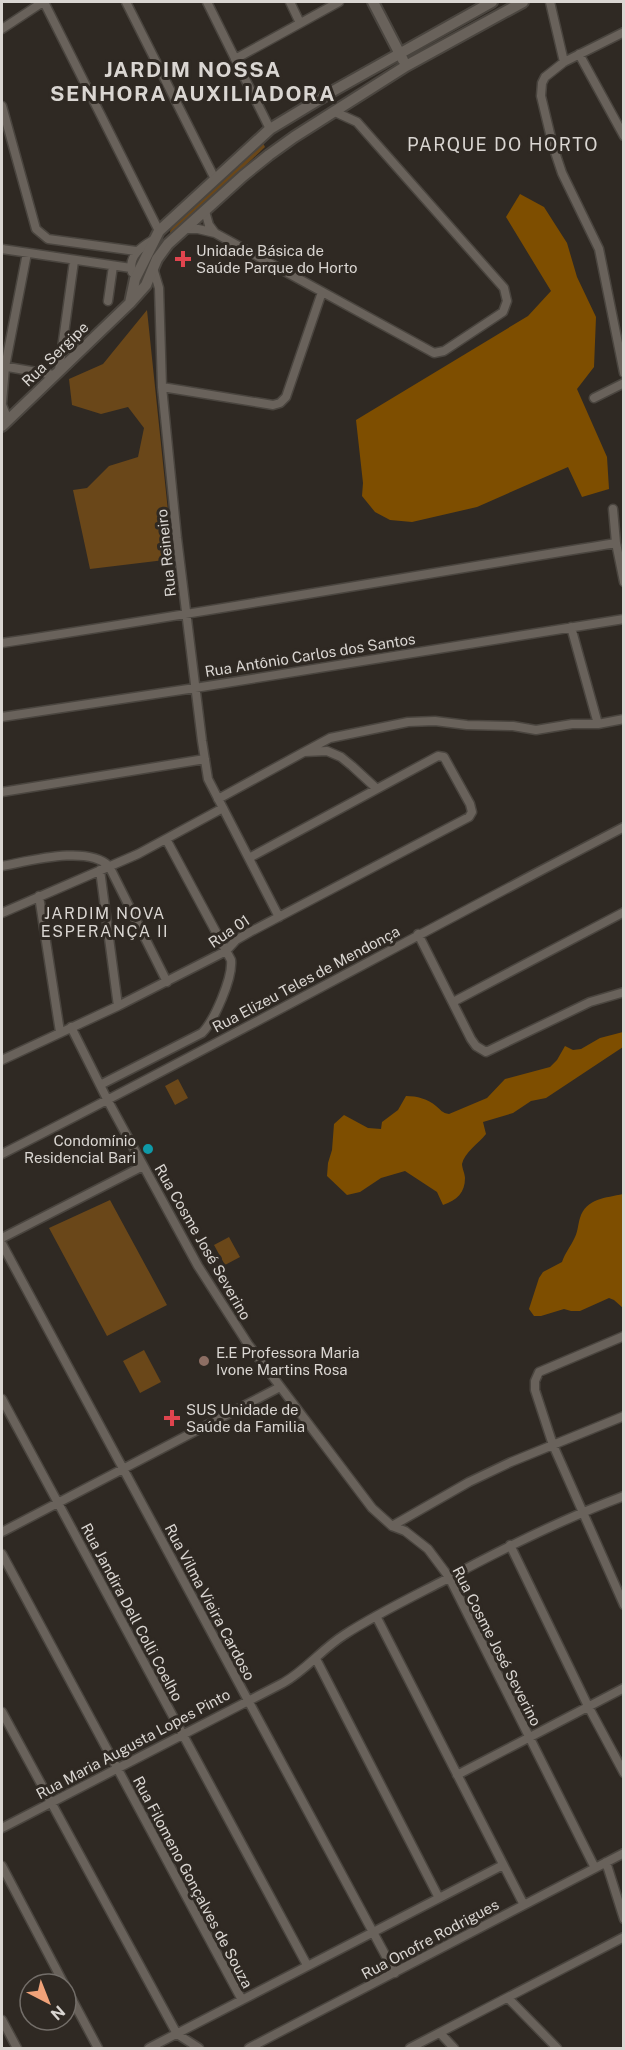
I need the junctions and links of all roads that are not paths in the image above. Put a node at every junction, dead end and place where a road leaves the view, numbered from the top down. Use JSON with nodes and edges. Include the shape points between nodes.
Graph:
{"nodes":[{"id":1,"x":44,"y":2,"type":"edge"},
{"id":2,"x":126,"y":2,"type":"edge"},
{"id":3,"x":207,"y":2,"type":"edge"},
{"id":4,"x":290,"y":2,"type":"edge"},
{"id":5,"x":339,"y":2,"type":"edge"},
{"id":6,"x":373,"y":2,"type":"edge"},
{"id":7,"x":492,"y":2,"type":"edge"},
{"id":8,"x":523,"y":2,"type":"edge"},
{"id":9,"x":550,"y":2,"type":"edge"},
{"id":10,"x":300,"y":24,"type":"junction"},
{"id":11,"x":2,"y":29,"type":"edge"},
{"id":12,"x":624,"y":32,"type":"edge"},
{"id":13,"x":579,"y":54,"type":"junction"},
{"id":14,"x":235,"y":59,"type":"junction"},
{"id":15,"x":404,"y":61,"type":"junction"},
{"id":16,"x":564,"y":62,"type":"junction"},
{"id":17,"x":356,"y":98,"type":"junction"},
{"id":18,"x":2,"y":106,"type":"edge"},
{"id":19,"x":335,"y":112,"type":"junction"},
{"id":20,"x":357,"y":122,"type":"junction"},
{"id":21,"x":270,"y":129,"type":"junction"},
{"id":22,"x":624,"y":136,"type":"edge"},
{"id":23,"x":215,"y":179,"type":"junction"},
{"id":24,"x":205,"y":211,"type":"junction"},
{"id":25,"x":185,"y":229,"type":"junction"},
{"id":26,"x":215,"y":233,"type":"junction"},
{"id":27,"x":156,"y":236,"type":"junction"},
{"id":28,"x":2,"y":249,"type":"edge"},
{"id":29,"x":136,"y":251,"type":"junction"},
{"id":30,"x":27,"y":253,"type":"junction"},
{"id":31,"x":74,"y":261,"type":"junction"},
{"id":32,"x":113,"y":266,"type":"junction"},
{"id":33,"x":131,"y":268,"type":"junction"},
{"id":34,"x":153,"y":268,"type":"junction"},
{"id":35,"x":135,"y":279,"type":"junction"},
{"id":36,"x":146,"y":285,"type":"junction"},
{"id":37,"x":322,"y":292,"type":"junction"},
{"id":38,"x":108,"y":301,"type":"dead end"},
{"id":39,"x":158,"y":301,"type":"junction"},
{"id":40,"x":130,"y":303,"type":"junction"},
{"id":41,"x":3,"y":366,"type":"edge"},
{"id":42,"x":57,"y":372,"type":"junction"},
{"id":43,"x":624,"y":373,"type":"edge"},
{"id":44,"x":624,"y":383,"type":"edge"},
{"id":45,"x":162,"y":387,"type":"junction"},
{"id":46,"x":594,"y":398,"type":"dead end"},
{"id":47,"x":2,"y":404,"type":"edge"},
{"id":48,"x":5,"y":423,"type":"edge"},
{"id":49,"x":613,"y":509,"type":"dead end"},
{"id":50,"x":616,"y":543,"type":"junction"},
{"id":51,"x":624,"y":582,"type":"edge"},
{"id":52,"x":186,"y":615,"type":"junction"},
{"id":53,"x":624,"y":619,"type":"edge"},
{"id":54,"x":571,"y":627,"type":"junction"},
{"id":55,"x":2,"y":643,"type":"edge"},
{"id":56,"x":195,"y":688,"type":"junction"},
{"id":57,"x":2,"y":717,"type":"edge"},
{"id":58,"x":624,"y":719,"type":"edge"},
{"id":59,"x":598,"y":724,"type":"junction"},
{"id":60,"x":304,"y":752,"type":"junction"},
{"id":61,"x":205,"y":759,"type":"junction"},
{"id":62,"x":377,"y":789,"type":"junction"},
{"id":63,"x":2,"y":792,"type":"edge"},
{"id":64,"x":218,"y":799,"type":"junction"},
{"id":65,"x":223,"y":808,"type":"junction"},
{"id":66,"x":624,"y":827,"type":"edge"},
{"id":67,"x":166,"y":839,"type":"junction"},
{"id":68,"x":249,"y":858,"type":"junction"},
{"id":69,"x":2,"y":866,"type":"edge"},
{"id":70,"x":109,"y":866,"type":"junction"},
{"id":71,"x":100,"y":870,"type":"junction"},
{"id":72,"x":39,"y":896,"type":"junction"},
{"id":73,"x":624,"y":912,"type":"edge"},
{"id":74,"x":2,"y":913,"type":"edge"},
{"id":75,"x":279,"y":917,"type":"junction"},
{"id":76,"x":418,"y":934,"type":"junction"},
{"id":77,"x":226,"y":951,"type":"junction"},
{"id":78,"x":167,"y":982,"type":"junction"},
{"id":79,"x":624,"y":992,"type":"edge"},
{"id":80,"x":453,"y":1002,"type":"junction"},
{"id":81,"x":118,"y":1006,"type":"junction"},
{"id":82,"x":71,"y":1027,"type":"junction"},
{"id":83,"x":60,"y":1032,"type":"junction"},
{"id":84,"x":2,"y":1060,"type":"edge"},
{"id":85,"x":100,"y":1085,"type":"junction"},
{"id":86,"x":108,"y":1101,"type":"junction"},
{"id":87,"x":2,"y":1154,"type":"edge"},
{"id":88,"x":143,"y":1166,"type":"junction"},
{"id":89,"x":2,"y":1238,"type":"edge"},
{"id":90,"x":2,"y":1244,"type":"edge"},
{"id":91,"x":624,"y":1336,"type":"edge"},
{"id":92,"x":280,"y":1387,"type":"junction"},
{"id":93,"x":2,"y":1399,"type":"edge"},
{"id":94,"x":624,"y":1416,"type":"edge"},
{"id":95,"x":553,"y":1445,"type":"junction"},
{"id":96,"x":122,"y":1469,"type":"junction"},
{"id":97,"x":624,"y":1496,"type":"edge"},
{"id":98,"x":57,"y":1502,"type":"junction"},
{"id":99,"x":582,"y":1512,"type":"junction"},
{"id":100,"x":392,"y":1526,"type":"junction"},
{"id":101,"x":2,"y":1532,"type":"edge"},
{"id":102,"x":510,"y":1545,"type":"junction"},
{"id":103,"x":2,"y":1554,"type":"edge"},
{"id":104,"x":449,"y":1577,"type":"junction"},
{"id":105,"x":624,"y":1605,"type":"edge"},
{"id":106,"x":376,"y":1616,"type":"junction"},
{"id":107,"x":316,"y":1659,"type":"junction"},
{"id":108,"x":624,"y":1688,"type":"edge"},
{"id":109,"x":247,"y":1700,"type":"junction"},
{"id":110,"x":588,"y":1706,"type":"junction"},
{"id":111,"x":2,"y":1712,"type":"edge"},
{"id":112,"x":182,"y":1734,"type":"junction"},
{"id":113,"x":529,"y":1737,"type":"junction"},
{"id":114,"x":117,"y":1770,"type":"junction"},
{"id":115,"x":623,"y":1772,"type":"edge"},
{"id":116,"x":457,"y":1775,"type":"junction"},
{"id":117,"x":50,"y":1803,"type":"junction"},
{"id":118,"x":2,"y":1828,"type":"edge"},
{"id":119,"x":624,"y":1853,"type":"edge"},
{"id":120,"x":606,"y":1862,"type":"junction"},
{"id":121,"x":503,"y":1865,"type":"junction"},
{"id":122,"x":2,"y":1866,"type":"edge"},
{"id":123,"x":595,"y":1868,"type":"junction"},
{"id":124,"x":439,"y":1898,"type":"junction"},
{"id":125,"x":524,"y":1905,"type":"junction"},
{"id":126,"x":624,"y":1919,"type":"edge"},
{"id":127,"x":372,"y":1932,"type":"junction"},
{"id":128,"x":624,"y":1937,"type":"edge"},
{"id":129,"x":307,"y":1965,"type":"junction"},
{"id":130,"x":58,"y":1972,"type":"edge"},
{"id":131,"x":395,"y":1973,"type":"junction"},
{"id":132,"x":508,"y":1998,"type":"junction"},
{"id":133,"x":242,"y":2000,"type":"junction"},
{"id":134,"x":78,"y":2011,"type":"edge"},
{"id":135,"x":2,"y":2020,"type":"edge"},
{"id":136,"x":440,"y":2033,"type":"junction"},
{"id":137,"x":174,"y":2036,"type":"junction"},
{"id":138,"x":17,"y":2049,"type":"edge"},
{"id":139,"x":98,"y":2049,"type":"edge"},
{"id":140,"x":149,"y":2049,"type":"edge"},
{"id":141,"x":163,"y":2049,"type":"edge"},
{"id":142,"x":199,"y":2049,"type":"edge"},
{"id":143,"x":249,"y":2049,"type":"edge"},
{"id":144,"x":410,"y":2049,"type":"edge"},
{"id":145,"x":454,"y":2049,"type":"edge"},
{"id":146,"x":557,"y":2049,"type":"edge"}],
"edges":[{"from":1,"to":11,"type":"street"},
{"from":1,"to":27,"type":"street"},
{"from":2,"to":23,"type":"street"},
{"from":3,"to":14,"type":"street"},
{"from":4,"to":10,"type":"street"},
{"from":5,"to":10,"type":"street"},
{"from":6,"to":15,"type":"street"},
{"from":7,"to":15,"type":"street"},
{"from":8,"to":15,"type":"street"},
{"from":9,"to":16,"type":"street"},
{"from":10,"to":14,"type":"street"},
{"from":12,"to":13,"type":"street"},
{"from":13,"to":16,"type":"street"},
{"from":13,"to":22,"type":"street"},
{"from":14,"to":21,"type":"street"},
{"from":15,"to":17,"type":"street","name":"Rua Sergipe"},
{"from":15,"to":21,"type":"street"},
{"from":16,"to":43,"type":"street","via":[[542,83],[541,96],[562,172],[599,249]]},
{"from":17,"to":19,"type":"street","name":"Rua Sergipe"},
{"from":17,"to":20,"type":"street"},
{"from":18,"to":29,"type":"street","via":[[36,229],[41,235]]},
{"from":19,"to":20,"type":"street"},
{"from":19,"to":24,"type":"street","name":"Rua Sergipe","via":[[269,155]]},
{"from":20,"to":37,"type":"street","via":[[504,288],[506,307],[444,351],[434,353]]},
{"from":21,"to":23,"type":"street"},
{"from":23,"to":27,"type":"street"},
{"from":24,"to":25,"type":"street","name":"Rua Sergipe"},
{"from":24,"to":26,"type":"street"},
{"from":25,"to":26,"type":"street"},
{"from":25,"to":34,"type":"street","name":"Rua Sergipe","via":[[168,244]]},
{"from":26,"to":37,"type":"street"},
{"from":27,"to":29,"type":"street"},
{"from":27,"to":35,"type":"street"},
{"from":28,"to":30,"type":"street"},
{"from":29,"to":33,"type":"street"},
{"from":30,"to":31,"type":"street"},
{"from":30,"to":41,"type":"street"},
{"from":31,"to":32,"type":"street"},
{"from":31,"to":42,"type":"street"},
{"from":32,"to":33,"type":"street"},
{"from":32,"to":38,"type":"street"},
{"from":33,"to":35,"type":"street"},
{"from":34,"to":36,"type":"street","name":"Rua Sergipe"},
{"from":34,"to":39,"type":"street","name":"Rua Reineiro"},
{"from":35,"to":36,"type":"street"},
{"from":35,"to":40,"type":"street"},
{"from":36,"to":39,"type":"street"},
{"from":36,"to":40,"type":"street","name":"Rua Sergipe"},
{"from":37,"to":45,"type":"street","via":[[286,397],[280,403]]},
{"from":39,"to":45,"type":"street","name":"Rua Reineiro"},
{"from":40,"to":42,"type":"street","name":"Rua Sergipe"},
{"from":41,"to":42,"type":"street"},
{"from":41,"to":47,"type":"street"},
{"from":42,"to":48,"type":"street","name":"Rua Sergipe"},
{"from":44,"to":46,"type":"street"},
{"from":45,"to":52,"type":"street","name":"Rua Reineiro"},
{"from":47,"to":48,"type":"street"},
{"from":49,"to":50,"type":"street"},
{"from":50,"to":51,"type":"street"},
{"from":50,"to":52,"type":"street"},
{"from":52,"to":55,"type":"street"},
{"from":52,"to":56,"type":"street","name":"Rua Reineiro"},
{"from":53,"to":54,"type":"street","name":"Rua Antônio Carlos dos Santos"},
{"from":54,"to":56,"type":"street","name":"Rua Antônio Carlos dos Santos"},
{"from":54,"to":59,"type":"street"},
{"from":56,"to":57,"type":"street","name":"Rua Antônio Carlos dos Santos"},
{"from":56,"to":61,"type":"street","name":"Rua Reineiro"},
{"from":58,"to":59,"type":"street"},
{"from":59,"to":60,"type":"street","via":[[572,723],[536,730],[408,722],[330,738]]},
{"from":60,"to":62,"type":"street","via":[[327,751],[341,757]]},
{"from":60,"to":64,"type":"street"},
{"from":61,"to":63,"type":"street"},
{"from":61,"to":64,"type":"street","name":"Rua Reineiro","via":[[208,779]]},
{"from":62,"to":68,"type":"street"},
{"from":62,"to":75,"type":"street","name":"Rua 01","via":[[438,756],[444,757],[472,812]]},
{"from":64,"to":65,"type":"street","name":"Rua Reineiro"},
{"from":65,"to":67,"type":"street"},
{"from":65,"to":68,"type":"street","name":"Rua Reineiro"},
{"from":66,"to":76,"type":"street","name":"Rua Elizeu Teles de Mendonça"},
{"from":67,"to":70,"type":"street"},
{"from":67,"to":77,"type":"street"},
{"from":68,"to":75,"type":"street","name":"Rua Reineiro"},
{"from":69,"to":70,"type":"street","via":[[66,856],[92,856]]},
{"from":70,"to":71,"type":"street"},
{"from":70,"to":78,"type":"street"},
{"from":71,"to":72,"type":"street"},
{"from":71,"to":81,"type":"street"},
{"from":72,"to":74,"type":"street"},
{"from":72,"to":83,"type":"street"},
{"from":73,"to":80,"type":"street"},
{"from":75,"to":77,"type":"street","name":"Rua 01","via":[[237,940]]},
{"from":76,"to":80,"type":"street"},
{"from":76,"to":86,"type":"street","name":"Rua Elizeu Teles de Mendonça"},
{"from":77,"to":78,"type":"street","name":"Rua 01"},
{"from":77,"to":85,"type":"street","via":[[231,960],[230,974],[208,1027]]},
{"from":78,"to":81,"type":"street","name":"Rua 01"},
{"from":79,"to":80,"type":"street","via":[[590,1002],[486,1052],[476,1047]]},
{"from":81,"to":82,"type":"street","name":"Rua 01"},
{"from":82,"to":83,"type":"street","name":"Rua 01"},
{"from":82,"to":85,"type":"street","name":"Rua Cosme José Severino"},
{"from":83,"to":84,"type":"street","name":"Rua 01"},
{"from":85,"to":86,"type":"street","name":"Rua Cosme José Severino"},
{"from":86,"to":87,"type":"street","name":"Rua Elizeu Teles de Mendonça"},
{"from":86,"to":88,"type":"street","name":"Rua Cosme José Severino"},
{"from":88,"to":89,"type":"street"},
{"from":88,"to":92,"type":"street","name":"Rua Cosme José Severino","via":[[198,1266]]},
{"from":90,"to":96,"type":"street","name":"Rua Vilma Vieira Cardoso"},
{"from":91,"to":95,"type":"street","via":[[539,1372],[535,1390]]},
{"from":92,"to":96,"type":"street"},
{"from":92,"to":100,"type":"street","name":"Rua Cosme José Severino","via":[[356,1489]]},
{"from":93,"to":98,"type":"street","name":"Rua Jandira Dell Colli Coelho"},
{"from":94,"to":95,"type":"street"},
{"from":95,"to":99,"type":"street"},
{"from":95,"to":100,"type":"street","via":[[470,1482]]},
{"from":96,"to":98,"type":"street"},
{"from":96,"to":109,"type":"street","name":"Rua Vilma Vieira Cardoso"},
{"from":97,"to":99,"type":"street","name":"Rua Maria Augusta Lopes Pinto"},
{"from":98,"to":101,"type":"street"},
{"from":98,"to":112,"type":"street","name":"Rua Jandira Dell Colli Coelho"},
{"from":99,"to":102,"type":"street","name":"Rua Maria Augusta Lopes Pinto"},
{"from":99,"to":105,"type":"street"},
{"from":100,"to":104,"type":"street","name":"Rua Cosme José Severino","via":[[428,1549]]},
{"from":102,"to":104,"type":"street","name":"Rua Maria Augusta Lopes Pinto"},
{"from":102,"to":110,"type":"street"},
{"from":103,"to":114,"type":"street","name":"Rua Filomeno Gonçalves de Souza"},
{"from":104,"to":106,"type":"street","name":"Rua Maria Augusta Lopes Pinto"},
{"from":104,"to":113,"type":"street","name":"Rua Cosme José Severino"},
{"from":106,"to":107,"type":"street","name":"Rua Maria Augusta Lopes Pinto","via":[[341,1636]]},
{"from":106,"to":116,"type":"street"},
{"from":107,"to":109,"type":"street","name":"Rua Maria Augusta Lopes Pinto","via":[[299,1674]]},
{"from":107,"to":124,"type":"street"},
{"from":108,"to":110,"type":"street"},
{"from":109,"to":112,"type":"street","name":"Rua Maria Augusta Lopes Pinto"},
{"from":109,"to":127,"type":"street","name":"Rua Vilma Vieira Cardoso"},
{"from":110,"to":113,"type":"street"},
{"from":110,"to":115,"type":"street"},
{"from":111,"to":117,"type":"street"},
{"from":112,"to":114,"type":"street","name":"Rua Maria Augusta Lopes Pinto"},
{"from":112,"to":129,"type":"street","name":"Rua Jandira Dell Colli Coelho"},
{"from":113,"to":116,"type":"street"},
{"from":113,"to":123,"type":"street","name":"Rua Cosme José Severino"},
{"from":114,"to":117,"type":"street","name":"Rua Maria Augusta Lopes Pinto"},
{"from":114,"to":133,"type":"street","name":"Rua Filomeno Gonçalves de Souza"},
{"from":116,"to":121,"type":"street"},
{"from":117,"to":118,"type":"street","name":"Rua Maria Augusta Lopes Pinto"},
{"from":117,"to":137,"type":"street"},
{"from":119,"to":120,"type":"street","name":"Rua Onofre Rodrigues"},
{"from":120,"to":123,"type":"street","name":"Rua Onofre Rodrigues"},
{"from":120,"to":126,"type":"street"},
{"from":121,"to":124,"type":"street"},
{"from":121,"to":125,"type":"street"},
{"from":122,"to":130,"type":"street"},
{"from":123,"to":125,"type":"street","name":"Rua Onofre Rodrigues"},
{"from":124,"to":127,"type":"street"},
{"from":125,"to":131,"type":"street","name":"Rua Onofre Rodrigues"},
{"from":127,"to":129,"type":"street"},
{"from":127,"to":131,"type":"street","name":"Rua Vilma Vieira Cardoso"},
{"from":128,"to":132,"type":"street"},
{"from":129,"to":133,"type":"street"},
{"from":131,"to":143,"type":"street","name":"Rua Onofre Rodrigues"},
{"from":132,"to":136,"type":"street"},
{"from":132,"to":146,"type":"street"},
{"from":133,"to":137,"type":"street"},
{"from":134,"to":139,"type":"street"},
{"from":135,"to":138,"type":"street"},
{"from":136,"to":144,"type":"street"},
{"from":136,"to":145,"type":"street"},
{"from":137,"to":140,"type":"street"},
{"from":137,"to":141,"type":"street"},
{"from":137,"to":142,"type":"street"}]}
